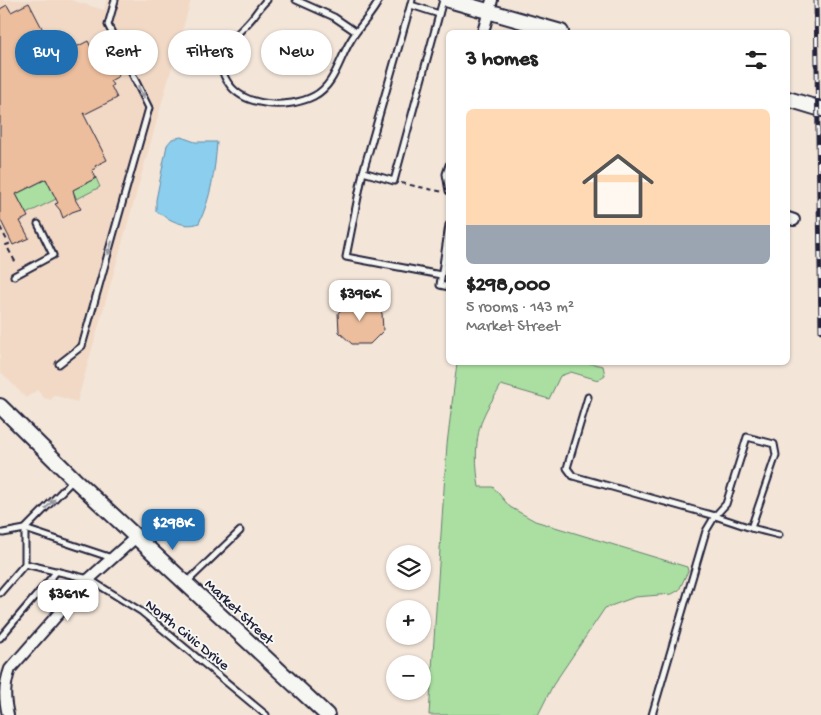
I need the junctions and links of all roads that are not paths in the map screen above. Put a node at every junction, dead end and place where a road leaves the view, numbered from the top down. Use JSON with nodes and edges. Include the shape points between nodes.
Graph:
{"nodes":[{"id":1,"x":115,"y":0,"type":"edge"},
{"id":2,"x":267,"y":0,"type":"edge"},
{"id":3,"x":296,"y":0,"type":"edge"},
{"id":4,"x":379,"y":0,"type":"edge"},
{"id":5,"x":443,"y":0,"type":"edge"},
{"id":6,"x":449,"y":0,"type":"edge"},
{"id":7,"x":411,"y":3,"type":"edge"},
{"id":8,"x":490,"y":6,"type":"edge"},
{"id":9,"x":440,"y":14,"type":"junction"},
{"id":10,"x":484,"y":30,"type":"edge"},
{"id":11,"x":555,"y":30,"type":"edge"},
{"id":12,"x":356,"y":32,"type":"junction"},
{"id":13,"x":790,"y":100,"type":"edge"},
{"id":14,"x":821,"y":109,"type":"edge"},
{"id":15,"x":363,"y":172,"type":"junction"},
{"id":16,"x":38,"y":224,"type":"dead end"},
{"id":17,"x":446,"y":244,"type":"edge"},
{"id":18,"x":441,"y":275,"type":"junction"},
{"id":19,"x":14,"y":276,"type":"dead end"},
{"id":20,"x":446,"y":286,"type":"edge"},
{"id":21,"x":59,"y":364,"type":"dead end"},
{"id":22,"x":588,"y":398,"type":"dead end"},
{"id":23,"x":0,"y":406,"type":"edge"},
{"id":24,"x":74,"y":479,"type":"junction"},
{"id":25,"x":715,"y":516,"type":"junction"},
{"id":26,"x":751,"y":528,"type":"junction"},
{"id":27,"x":25,"y":529,"type":"junction"},
{"id":28,"x":240,"y":531,"type":"dead end"},
{"id":29,"x":3,"y":532,"type":"dead end"},
{"id":30,"x":779,"y":535,"type":"dead end"},
{"id":31,"x":136,"y":537,"type":"junction"},
{"id":32,"x":112,"y":558,"type":"junction"},
{"id":33,"x":25,"y":564,"type":"junction"},
{"id":34,"x":57,"y":571,"type":"junction"},
{"id":35,"x":89,"y":579,"type":"junction"},
{"id":36,"x":186,"y":583,"type":"junction"},
{"id":37,"x":0,"y":593,"type":"edge"},
{"id":38,"x":0,"y":638,"type":"edge"},
{"id":39,"x":2,"y":688,"type":"edge"},
{"id":40,"x":8,"y":715,"type":"edge"},
{"id":41,"x":266,"y":715,"type":"edge"},
{"id":42,"x":327,"y":715,"type":"edge"},
{"id":43,"x":652,"y":715,"type":"edge"}],
"edges":[{"from":1,"to":21,"type":"lane","one_way":true,"via":[[108,25],[149,108],[82,346]]},
{"from":2,"to":12,"type":"lane","via":[[236,34],[225,50],[221,65],[230,85],[248,98],[285,104],[314,96],[334,75]]},
{"from":3,"to":12,"type":"lane"},
{"from":4,"to":12,"type":"lane"},
{"from":5,"to":9,"type":"lane"},
{"from":6,"to":8,"type":"main road"},
{"from":7,"to":9,"type":"lane"},
{"from":7,"to":15,"type":"lane"},
{"from":8,"to":10,"type":"street"},
{"from":8,"to":11,"type":"main road"},
{"from":9,"to":15,"type":"lane","via":[[394,181]]},
{"from":13,"to":14,"type":"main road"},
{"from":15,"to":18,"type":"lane","via":[[346,257]]},
{"from":16,"to":19,"type":"lane","via":[[54,255]]},
{"from":17,"to":18,"type":"lane"},
{"from":18,"to":20,"type":"lane","via":[[440,285]]},
{"from":22,"to":25,"type":"lane","via":[[567,468],[573,476]]},
{"from":23,"to":24,"type":"main road","name":"Market Street"},
{"from":27,"to":24,"type":"lane","one_way":true},
{"from":24,"to":31,"type":"main road","name":"Market Street"},
{"from":25,"to":26,"type":"lane"},
{"from":25,"to":26,"type":"lane","via":[[726,504],[747,437],[770,442],[774,444],[776,455]]},
{"from":25,"to":43,"type":"lane","via":[[706,532]]},
{"from":26,"to":30,"type":"lane"},
{"from":27,"to":29,"type":"lane"},
{"from":27,"to":32,"type":"lane"},
{"from":27,"to":33,"type":"lane"},
{"from":28,"to":36,"type":"lane"},
{"from":31,"to":32,"type":"street"},
{"from":31,"to":36,"type":"main road","name":"Market Street"},
{"from":32,"to":35,"type":"street"},
{"from":33,"to":34,"type":"lane","name":"North Civic Drive"},
{"from":33,"to":37,"type":"lane"},
{"from":34,"to":35,"type":"lane","name":"North Civic Drive"},
{"from":34,"to":38,"type":"lane"},
{"from":35,"to":39,"type":"street","via":[[10,669]]},
{"from":35,"to":41,"type":"lane","name":"North Civic Drive","via":[[142,612]]},
{"from":36,"to":42,"type":"main road","name":"Market Street"},
{"from":39,"to":40,"type":"street"}]}
